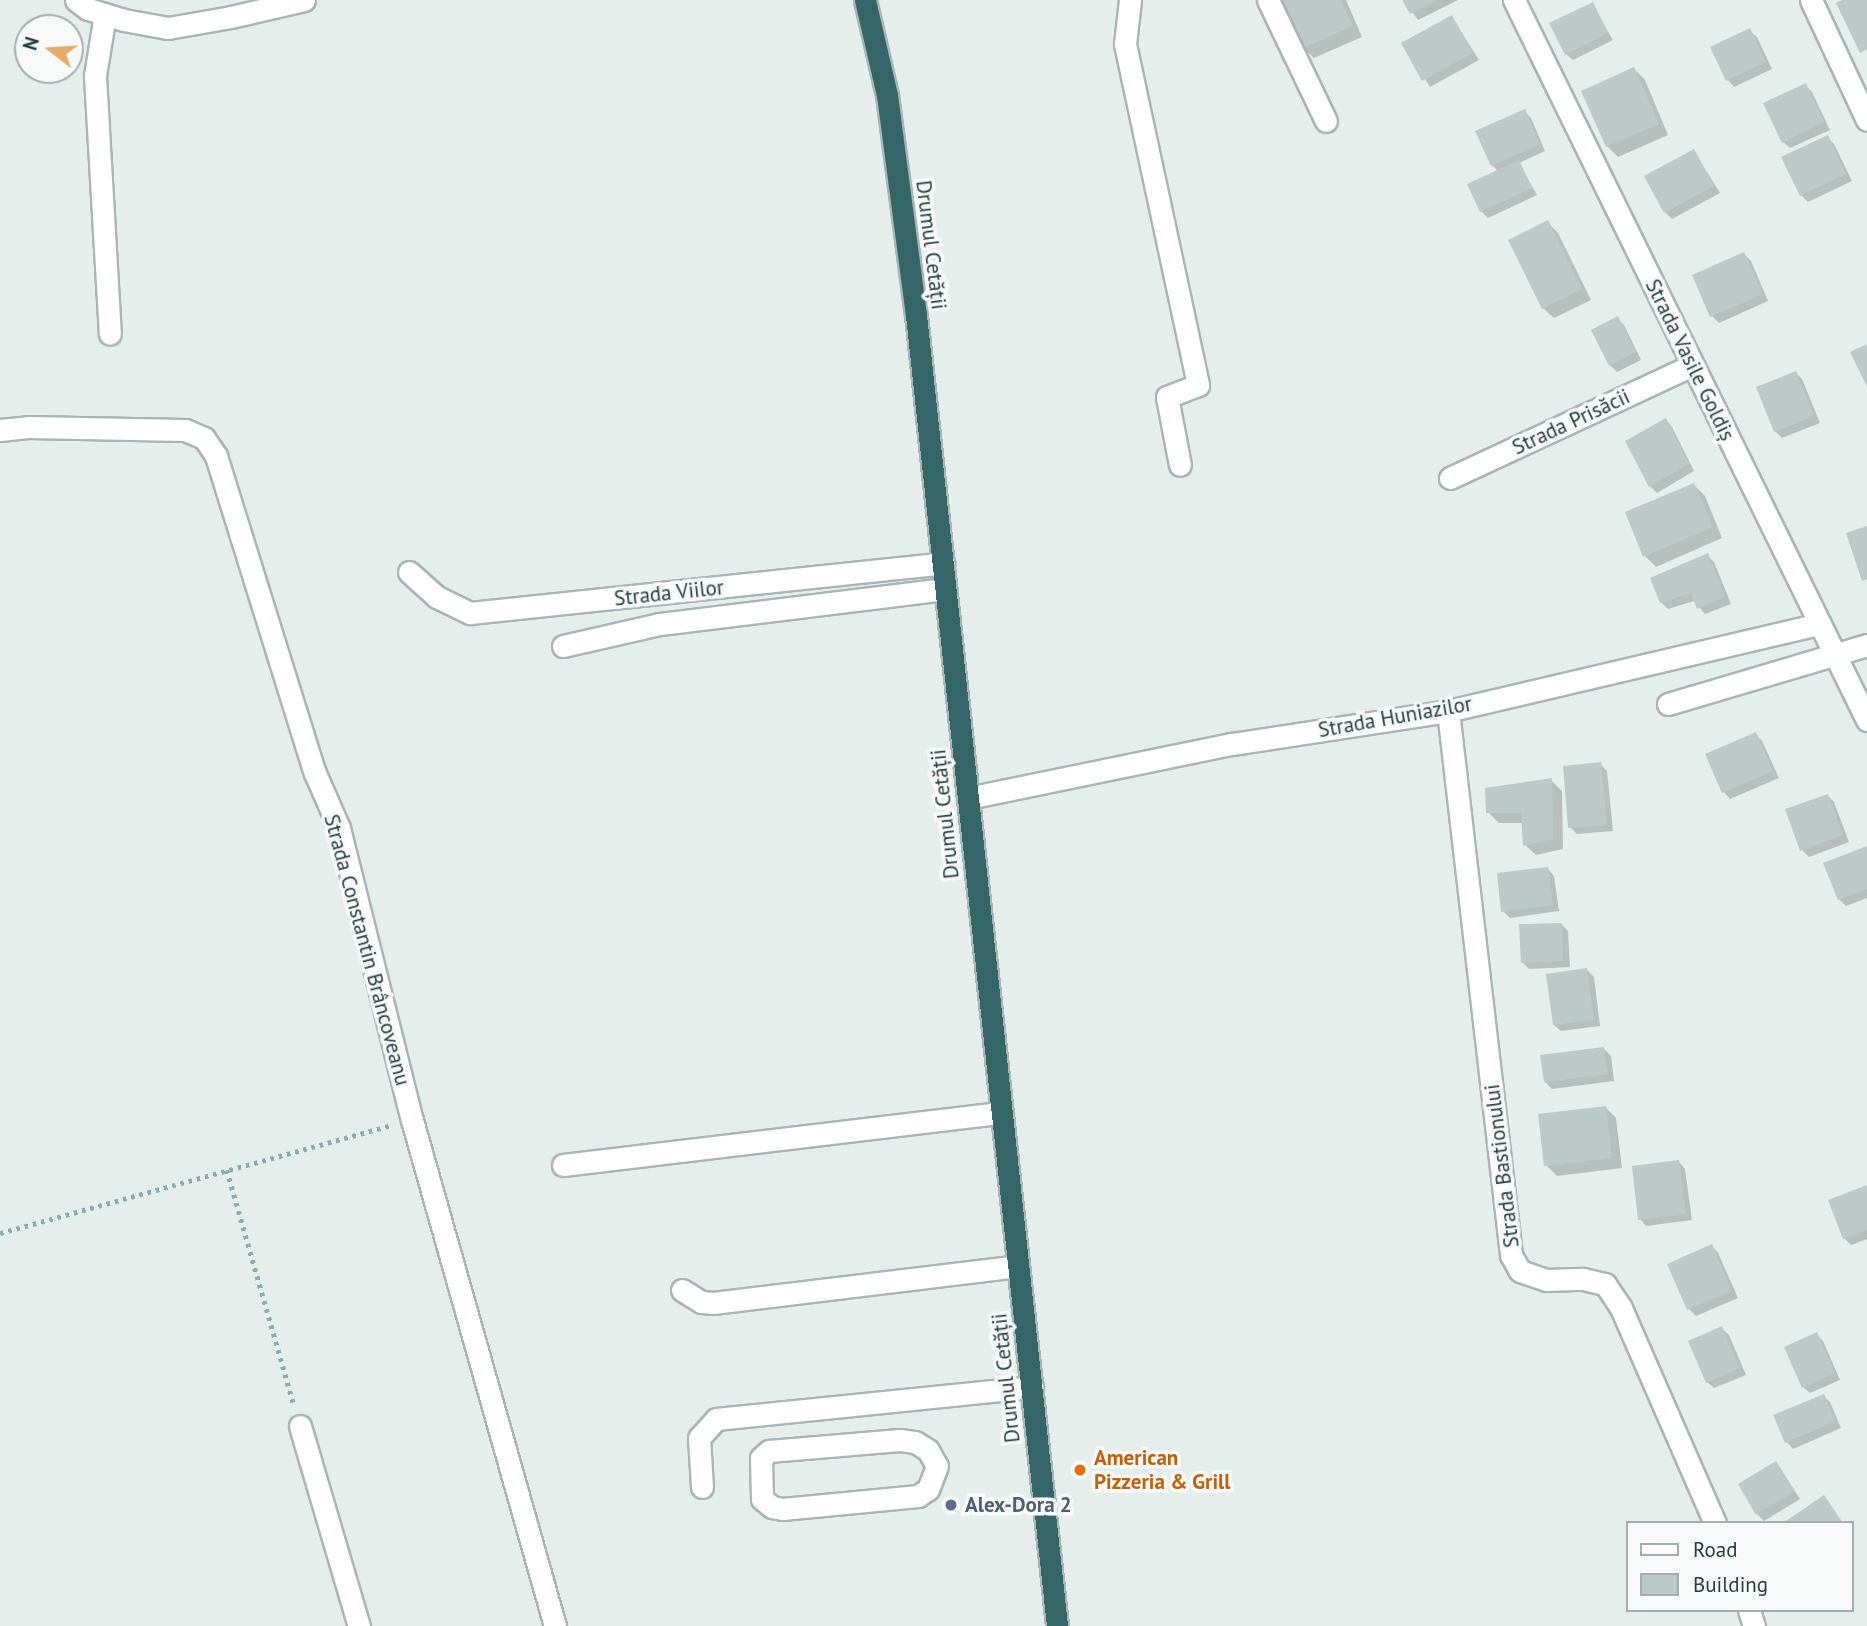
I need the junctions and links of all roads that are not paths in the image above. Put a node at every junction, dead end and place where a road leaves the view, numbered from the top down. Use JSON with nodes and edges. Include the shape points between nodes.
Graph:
{"nodes":[{"id":1,"x":75,"y":0,"type":"edge"},
{"id":2,"x":304,"y":0,"type":"edge"},
{"id":3,"x":865,"y":0,"type":"edge"},
{"id":4,"x":1130,"y":0,"type":"edge"},
{"id":5,"x":1268,"y":0,"type":"edge"},
{"id":6,"x":1514,"y":0,"type":"edge"},
{"id":7,"x":1811,"y":0,"type":"edge"},
{"id":8,"x":105,"y":14,"type":"junction"},
{"id":9,"x":1867,"y":120,"type":"edge"},
{"id":10,"x":1326,"y":121,"type":"dead end"},
{"id":11,"x":110,"y":334,"type":"dead end"},
{"id":12,"x":1692,"y":365,"type":"junction"},
{"id":13,"x":0,"y":430,"type":"edge"},
{"id":14,"x":1180,"y":465,"type":"dead end"},
{"id":15,"x":1450,"y":478,"type":"dead end"},
{"id":16,"x":943,"y":563,"type":"junction"},
{"id":17,"x":409,"y":572,"type":"dead end"},
{"id":18,"x":945,"y":589,"type":"junction"},
{"id":19,"x":1820,"y":625,"type":"junction"},
{"id":20,"x":1867,"y":645,"type":"edge"},
{"id":21,"x":563,"y":646,"type":"dead end"},
{"id":22,"x":1835,"y":656,"type":"junction"},
{"id":23,"x":1668,"y":704,"type":"dead end"},
{"id":24,"x":1448,"y":711,"type":"junction"},
{"id":25,"x":1867,"y":720,"type":"edge"},
{"id":26,"x":968,"y":798,"type":"junction"},
{"id":27,"x":1002,"y":1113,"type":"junction"},
{"id":28,"x":563,"y":1165,"type":"dead end"},
{"id":29,"x":1018,"y":1266,"type":"junction"},
{"id":30,"x":682,"y":1290,"type":"dead end"},
{"id":31,"x":1031,"y":1387,"type":"junction"},
{"id":32,"x":300,"y":1426,"type":"road end"},
{"id":33,"x":937,"y":1466,"type":"joint"},
{"id":34,"x":702,"y":1487,"type":"dead end"},
{"id":35,"x":1714,"y":1521,"type":"edge"},
{"id":36,"x":359,"y":1626,"type":"edge"},
{"id":37,"x":555,"y":1626,"type":"edge"},
{"id":38,"x":1057,"y":1626,"type":"edge"}],
"edges":[{"from":1,"to":8,"type":"street"},
{"from":2,"to":8,"type":"street","via":[[168,28]]},
{"from":3,"to":16,"type":"highway","name":"Drumul Cetății","via":[[887,95]]},
{"from":4,"to":14,"type":"street","via":[[1125,44],[1198,385],[1167,397]]},
{"from":5,"to":10,"type":"street"},
{"from":6,"to":12,"type":"street","name":"Strada Vasile Goldiș"},
{"from":7,"to":9,"type":"street"},
{"from":8,"to":11,"type":"street","via":[[95,76]]},
{"from":12,"to":15,"type":"street","name":"Strada Prisăcii"},
{"from":12,"to":19,"type":"street","name":"Strada Vasile Goldiș"},
{"from":13,"to":37,"type":"street","name":"Strada Constantin Brâncoveanu","via":[[186,430],[204,438],[216,456],[315,774],[339,828],[412,1119]]},
{"from":16,"to":17,"type":"street","name":"Strada Viilor","via":[[470,613],[437,597]]},
{"from":16,"to":18,"type":"highway","name":"Drumul Cetății"},
{"from":18,"to":21,"type":"street","via":[[660,624]]},
{"from":18,"to":26,"type":"highway","name":"Drumul Cetății"},
{"from":19,"to":22,"type":"street","name":"Strada Vasile Goldiș"},
{"from":19,"to":24,"type":"street","name":"Strada Huniazilor"},
{"from":20,"to":22,"type":"street"},
{"from":22,"to":23,"type":"street"},
{"from":22,"to":25,"type":"street","name":"Strada Vasile Goldiș"},
{"from":24,"to":26,"type":"street","name":"Strada Huniazilor","via":[[1232,744]]},
{"from":24,"to":35,"type":"street","name":"Strada Bastionului","via":[[1511,1255],[1520,1271],[1546,1280],[1583,1279],[1605,1284],[1621,1308]]},
{"from":26,"to":27,"type":"highway","name":"Drumul Cetății"},
{"from":27,"to":28,"type":"street"},
{"from":27,"to":29,"type":"highway","name":"Drumul Cetății"},
{"from":29,"to":30,"type":"street","via":[[713,1303],[701,1302]]},
{"from":29,"to":31,"type":"highway","name":"Drumul Cetății"},
{"from":31,"to":34,"type":"street","via":[[716,1419],[699,1438]]},
{"from":31,"to":38,"type":"highway","name":"Drumul Cetății"},
{"from":32,"to":36,"type":"street"},
{"from":33,"to":33,"type":"street","via":[[928,1450],[900,1440],[769,1451],[761,1458],[762,1499],[783,1509],[918,1496],[928,1489]]}]}
